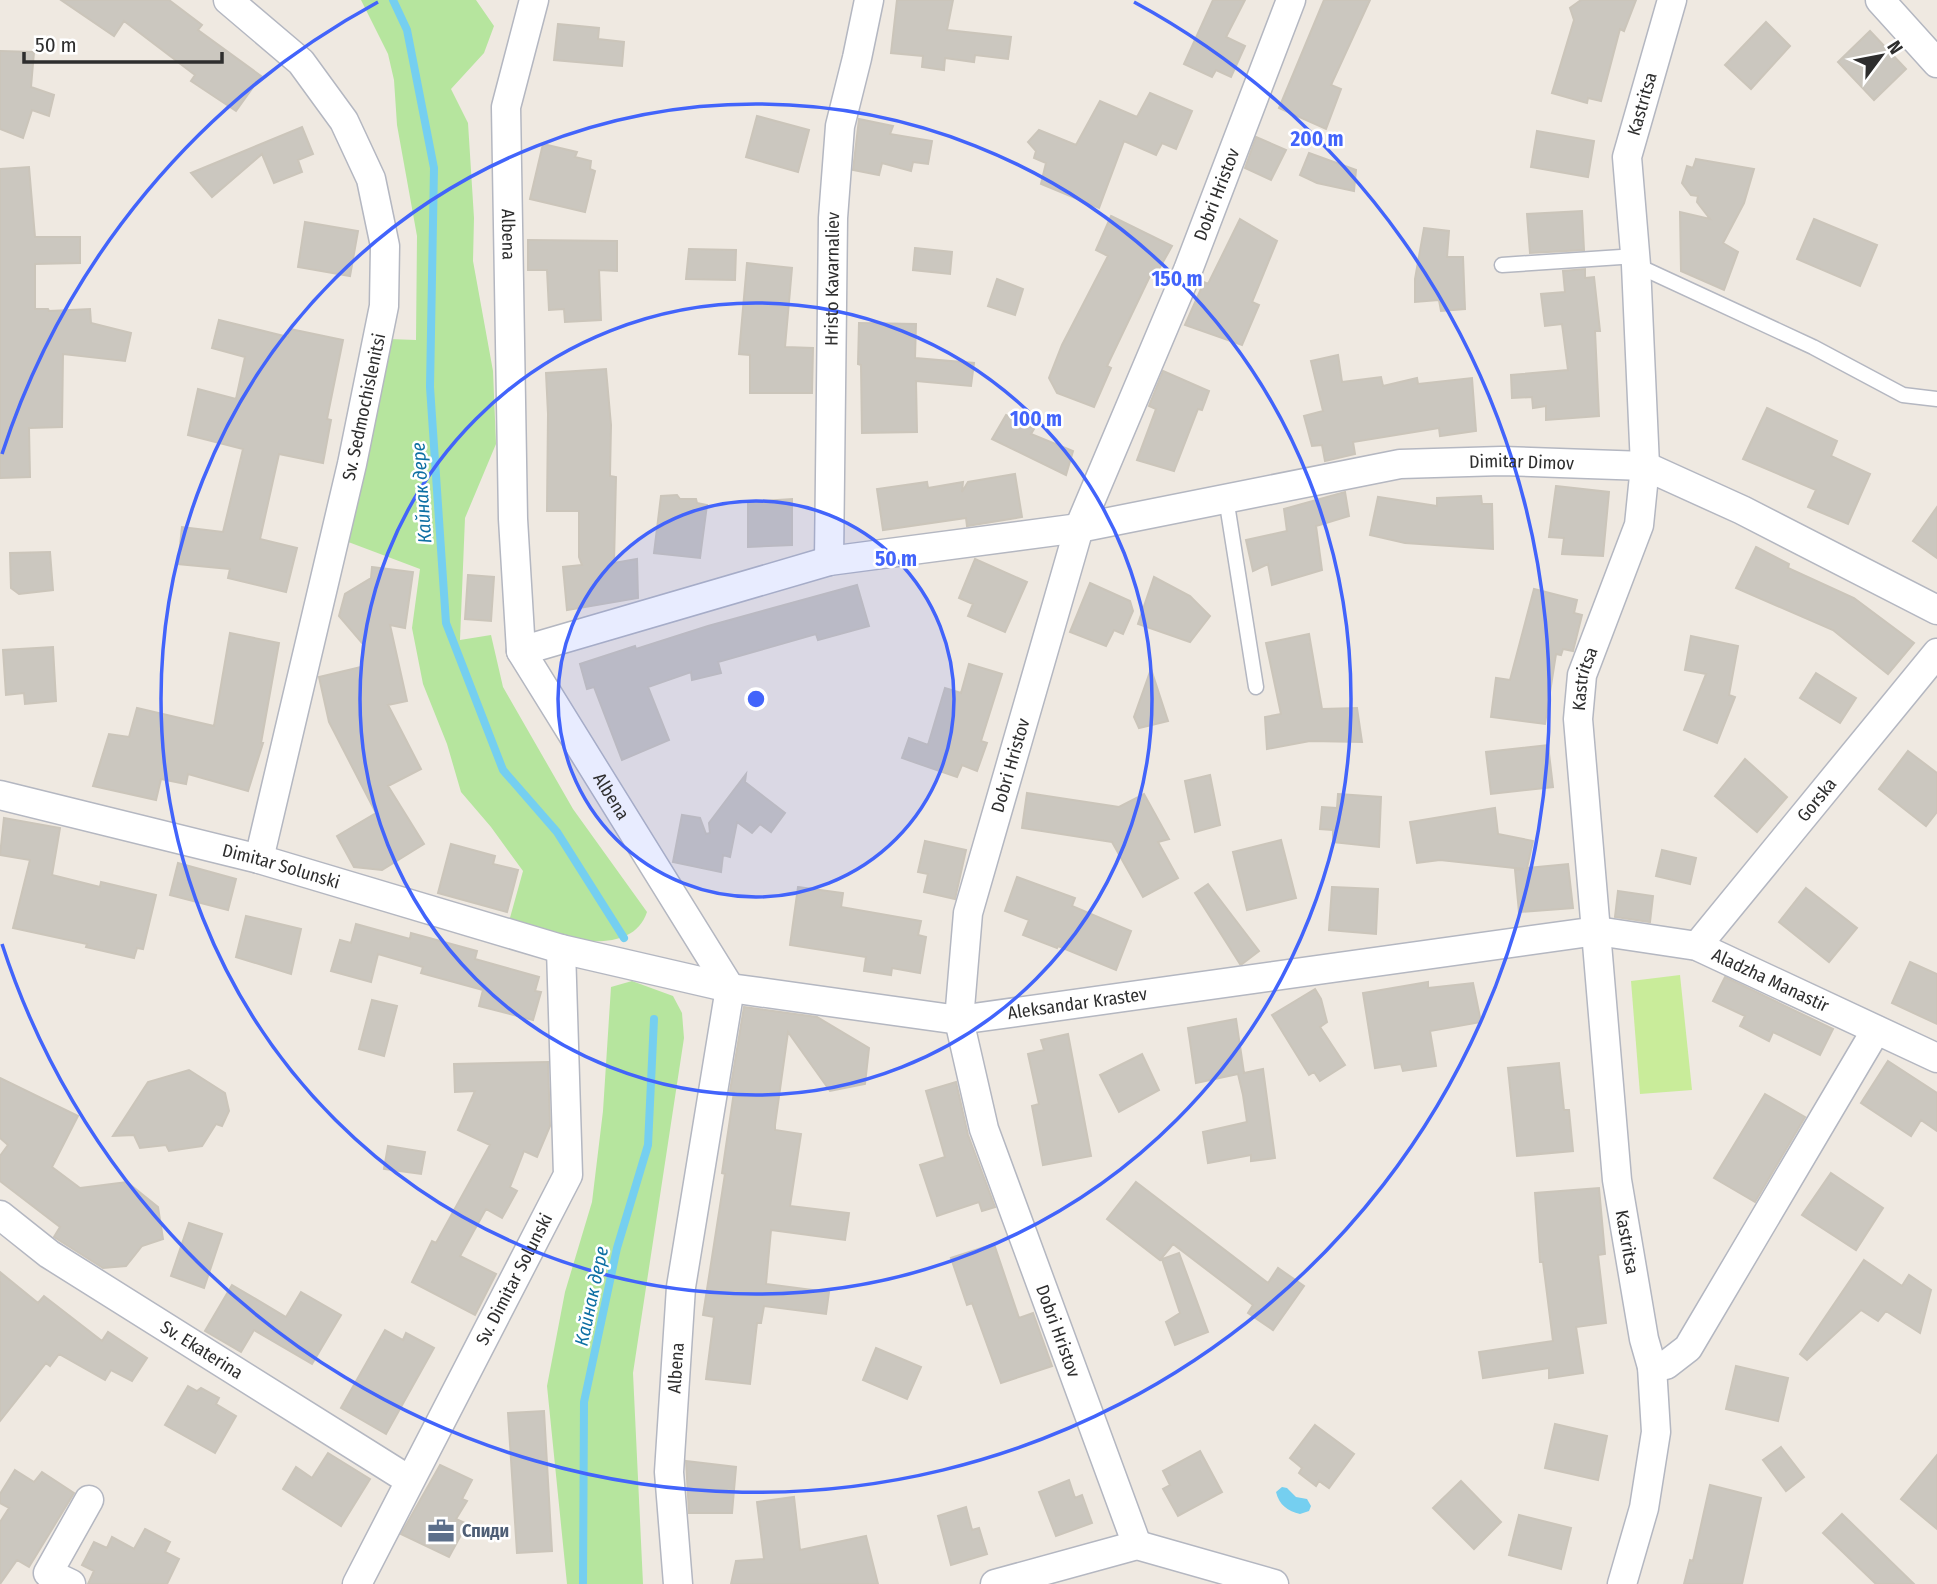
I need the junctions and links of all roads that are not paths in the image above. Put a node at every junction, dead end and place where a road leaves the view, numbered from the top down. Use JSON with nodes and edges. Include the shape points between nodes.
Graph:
{"nodes":[{"id":1,"x":229,"y":0,"type":"edge"},
{"id":2,"x":534,"y":0,"type":"edge"},
{"id":3,"x":869,"y":0,"type":"edge"},
{"id":4,"x":1291,"y":0,"type":"edge"},
{"id":5,"x":1672,"y":0,"type":"edge"},
{"id":6,"x":1880,"y":0,"type":"edge"},
{"id":7,"x":1937,"y":63,"type":"edge"},
{"id":8,"x":1636,"y":260,"type":"junction"},
{"id":9,"x":1502,"y":265,"type":"dead end"},
{"id":10,"x":1937,"y":399,"type":"edge"},
{"id":11,"x":1645,"y":466,"type":"junction"},
{"id":12,"x":1226,"y":498,"type":"junction"},
{"id":13,"x":1079,"y":528,"type":"junction"},
{"id":14,"x":828,"y":561,"type":"junction"},
{"id":15,"x":1937,"y":610,"type":"edge"},
{"id":16,"x":521,"y":651,"type":"junction"},
{"id":17,"x":1937,"y":653,"type":"edge"},
{"id":18,"x":1256,"y":687,"type":"dead end"},
{"id":19,"x":0,"y":795,"type":"edge"},
{"id":20,"x":260,"y":859,"type":"junction"},
{"id":21,"x":1597,"y":931,"type":"junction"},
{"id":22,"x":1697,"y":946,"type":"junction"},
{"id":23,"x":561,"y":948,"type":"junction"},
{"id":24,"x":730,"y":988,"type":"junction"},
{"id":25,"x":958,"y":1020,"type":"junction"},
{"id":26,"x":1876,"y":1030,"type":"junction"},
{"id":27,"x":1937,"y":1058,"type":"edge"},
{"id":28,"x":0,"y":1214,"type":"edge"},
{"id":29,"x":1652,"y":1367,"type":"junction"},
{"id":30,"x":410,"y":1480,"type":"junction"},
{"id":31,"x":89,"y":1500,"type":"dead end"},
{"id":32,"x":1137,"y":1545,"type":"junction"},
{"id":33,"x":71,"y":1584,"type":"edge"},
{"id":34,"x":357,"y":1584,"type":"edge"},
{"id":35,"x":678,"y":1584,"type":"edge"},
{"id":36,"x":995,"y":1584,"type":"edge"},
{"id":37,"x":1274,"y":1584,"type":"edge"},
{"id":38,"x":1622,"y":1584,"type":"edge"}],
"edges":[{"from":1,"to":20,"type":"street","name":"Sv. Sedmochislenitsi","via":[[301,62],[344,121],[371,179],[385,246],[384,306],[352,464]]},
{"from":2,"to":16,"type":"street","name":"Albena","via":[[506,107],[513,519]]},
{"from":3,"to":14,"type":"street","name":"Hristo Kavarnaliev","via":[[840,126],[832,218]]},
{"from":4,"to":13,"type":"street","name":"Dobri Hristov","via":[[1188,270]]},
{"from":5,"to":8,"type":"street","name":"Kastritsa","via":[[1627,157]]},
{"from":6,"to":7,"type":"street"},
{"from":8,"to":9,"type":"lane"},
{"from":8,"to":10,"type":"lane","via":[[1903,395]]},
{"from":8,"to":11,"type":"street","name":"Kastritsa"},
{"from":11,"to":12,"type":"street","name":"Dimitar Dimov","via":[[1502,461],[1400,464]]},
{"from":11,"to":15,"type":"street","name":"Dimitar Dimov"},
{"from":11,"to":21,"type":"street","name":"Kastritsa","via":[[1639,525],[1582,676],[1578,719]]},
{"from":12,"to":13,"type":"street","name":"Dimitar Dimov"},
{"from":12,"to":18,"type":"lane"},
{"from":13,"to":14,"type":"street","name":"Dimitar Dimov"},
{"from":13,"to":25,"type":"street","name":"Dobri Hristov","via":[[968,912]]},
{"from":14,"to":16,"type":"street","name":"Dimitar Dimov"},
{"from":16,"to":24,"type":"street","name":"Albena"},
{"from":17,"to":22,"type":"street","name":"Gorska"},
{"from":19,"to":20,"type":"street","name":"Dimitar Solunski"},
{"from":20,"to":23,"type":"street","name":"Dimitar Solunski"},
{"from":21,"to":22,"type":"street","name":"Aladzha Manastir"},
{"from":21,"to":25,"type":"street","name":"Aleksandar Krastev"},
{"from":21,"to":29,"type":"street","name":"Kastritsa","via":[[1617,1181]]},
{"from":22,"to":26,"type":"street","name":"Aladzha Manastir"},
{"from":23,"to":24,"type":"street","name":"Aleksandar Krastev"},
{"from":23,"to":30,"type":"street","name":"Sv. Dimitar Solunski","via":[[568,1175]]},
{"from":24,"to":25,"type":"street","name":"Aleksandar Krastev"},
{"from":24,"to":35,"type":"street","name":"Albena","via":[[681,1287],[669,1472]]},
{"from":25,"to":32,"type":"street","name":"Dobri Hristov","via":[[984,1129]]},
{"from":26,"to":27,"type":"street","name":"Aladzha Manastir"},
{"from":26,"to":29,"type":"street","via":[[1688,1348],[1666,1365]]},
{"from":28,"to":30,"type":"street","name":"Sv. Ekaterina","via":[[49,1254]]},
{"from":29,"to":38,"type":"street","name":"Kastritsa","via":[[1656,1432],[1644,1508]]},
{"from":30,"to":34,"type":"street","name":"Sv. Dimitar Solunski"},
{"from":31,"to":33,"type":"street","via":[[48,1573]]},
{"from":32,"to":36,"type":"street"},
{"from":32,"to":37,"type":"street"}]}
